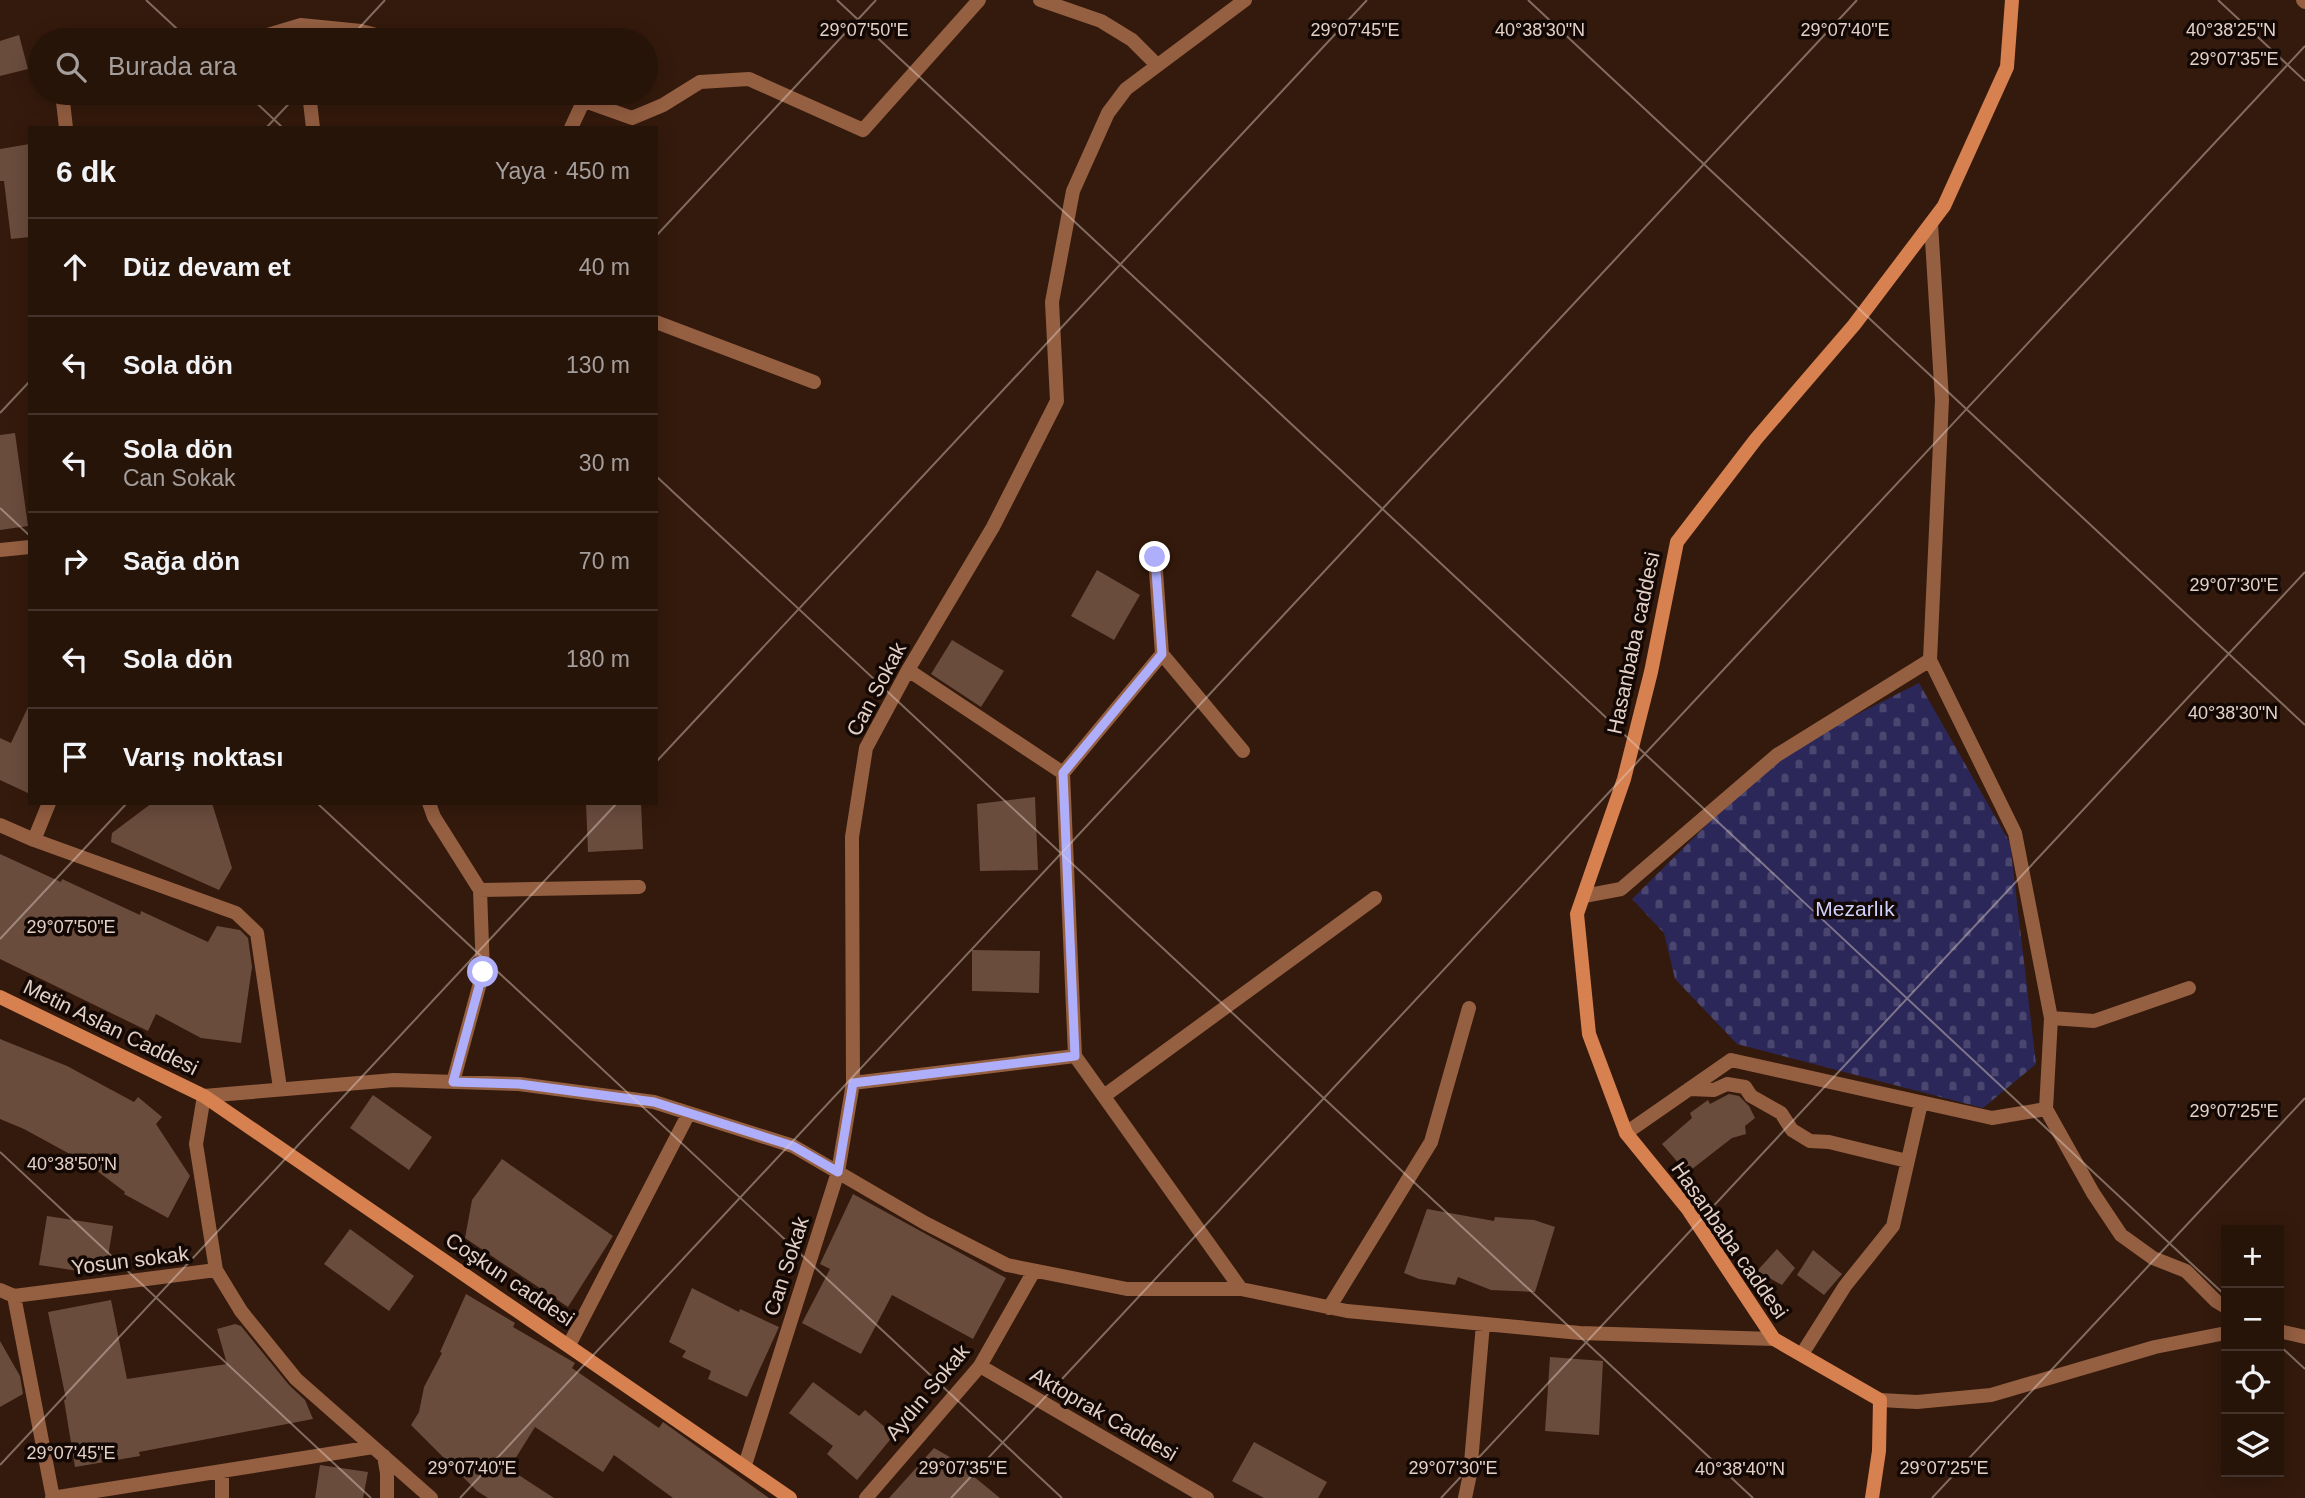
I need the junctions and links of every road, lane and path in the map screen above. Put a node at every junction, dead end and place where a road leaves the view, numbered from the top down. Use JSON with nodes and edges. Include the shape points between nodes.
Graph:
{"nodes":[{"id":1,"x":979,"y":0,"type":"edge"},
{"id":2,"x":1040,"y":0,"type":"edge"},
{"id":3,"x":1245,"y":0,"type":"edge"},
{"id":4,"x":2012,"y":0,"type":"edge"},
{"id":5,"x":301,"y":25,"type":"junction"},
{"id":6,"x":291,"y":28,"type":"edge"},
{"id":7,"x":301,"y":28,"type":"edge"},
{"id":8,"x":330,"y":28,"type":"edge"},
{"id":9,"x":1156,"y":64,"type":"junction"},
{"id":10,"x":63,"y":105,"type":"edge"},
{"id":11,"x":310,"y":105,"type":"edge"},
{"id":12,"x":582,"y":105,"type":"edge"},
{"id":13,"x":597,"y":105,"type":"edge"},
{"id":14,"x":66,"y":126,"type":"edge"},
{"id":15,"x":313,"y":126,"type":"edge"},
{"id":16,"x":572,"y":126,"type":"edge"},
{"id":17,"x":1931,"y":224,"type":"junction"},
{"id":18,"x":658,"y":323,"type":"edge"},
{"id":19,"x":814,"y":382,"type":"dead end"},
{"id":20,"x":28,"y":547,"type":"edge"},
{"id":21,"x":0,"y":550,"type":"edge"},
{"id":22,"x":1155,"y":557,"type":"dead end"},
{"id":23,"x":1162,"y":654,"type":"junction"},
{"id":24,"x":1930,"y":660,"type":"junction"},
{"id":25,"x":908,"y":670,"type":"junction"},
{"id":26,"x":1242,"y":751,"type":"dead end"},
{"id":27,"x":1063,"y":773,"type":"junction"},
{"id":28,"x":49,"y":805,"type":"edge"},
{"id":29,"x":430,"y":805,"type":"edge"},
{"id":30,"x":0,"y":825,"type":"edge"},
{"id":31,"x":33,"y":840,"type":"junction"},
{"id":32,"x":639,"y":887,"type":"dead end"},
{"id":33,"x":480,"y":890,"type":"junction"},
{"id":34,"x":1584,"y":896,"type":"junction"},
{"id":35,"x":1375,"y":898,"type":"dead end"},
{"id":36,"x":2189,"y":988,"type":"dead end"},
{"id":37,"x":0,"y":997,"type":"edge"},
{"id":38,"x":1469,"y":1008,"type":"dead end"},
{"id":39,"x":2051,"y":1018,"type":"junction"},
{"id":40,"x":1075,"y":1056,"type":"junction"},
{"id":41,"x":453,"y":1082,"type":"junction"},
{"id":42,"x":853,"y":1083,"type":"junction"},
{"id":43,"x":279,"y":1088,"type":"junction"},
{"id":44,"x":1689,"y":1089,"type":"junction"},
{"id":45,"x":204,"y":1096,"type":"junction"},
{"id":46,"x":1104,"y":1096,"type":"junction"},
{"id":47,"x":1922,"y":1102,"type":"junction"},
{"id":48,"x":2046,"y":1108,"type":"junction"},
{"id":49,"x":689,"y":1113,"type":"junction"},
{"id":50,"x":1626,"y":1133,"type":"junction"},
{"id":51,"x":1907,"y":1161,"type":"junction"},
{"id":52,"x":838,"y":1172,"type":"junction"},
{"id":53,"x":216,"y":1270,"type":"junction"},
{"id":54,"x":1034,"y":1271,"type":"junction"},
{"id":55,"x":1241,"y":1289,"type":"junction"},
{"id":56,"x":7,"y":1293,"type":"edge"},
{"id":57,"x":2221,"y":1304,"type":"edge"},
{"id":58,"x":1329,"y":1308,"type":"junction"},
{"id":59,"x":1483,"y":1324,"type":"junction"},
{"id":60,"x":2284,"y":1332,"type":"edge"},
{"id":61,"x":2221,"y":1334,"type":"edge"},
{"id":62,"x":2305,"y":1337,"type":"edge"},
{"id":63,"x":1774,"y":1339,"type":"junction"},
{"id":64,"x":569,"y":1345,"type":"junction"},
{"id":65,"x":1802,"y":1354,"type":"junction"},
{"id":66,"x":980,"y":1366,"type":"junction"},
{"id":67,"x":1880,"y":1400,"type":"junction"},
{"id":68,"x":379,"y":1452,"type":"junction"},
{"id":69,"x":745,"y":1465,"type":"junction"},
{"id":70,"x":222,"y":1472,"type":"junction"},
{"id":71,"x":52,"y":1498,"type":"edge"},
{"id":72,"x":222,"y":1498,"type":"edge"},
{"id":73,"x":387,"y":1498,"type":"edge"},
{"id":74,"x":431,"y":1498,"type":"edge"},
{"id":75,"x":790,"y":1498,"type":"edge"},
{"id":76,"x":866,"y":1498,"type":"edge"},
{"id":77,"x":1207,"y":1498,"type":"edge"},
{"id":78,"x":1465,"y":1498,"type":"edge"},
{"id":79,"x":1872,"y":1498,"type":"edge"}],
"edges":[{"from":1,"to":13,"type":"street","via":[[863,130],[749,79],[700,82],[632,118]]},
{"from":2,"to":9,"type":"street","via":[[1101,21],[1132,40]]},
{"from":3,"to":9,"type":"street","name":"Can Sokak"},
{"from":4,"to":17,"type":"street","name":"Hasanbaba caddesi","via":[[2007,66],[1944,206]]},
{"from":5,"to":6,"type":"street"},
{"from":5,"to":7,"type":"street"},
{"from":5,"to":8,"type":"street"},
{"from":9,"to":25,"type":"street","name":"Can Sokak","via":[[1126,89],[1108,113],[1073,191],[1052,302],[1057,401],[993,527]]},
{"from":10,"to":14,"type":"street"},
{"from":11,"to":15,"type":"street"},
{"from":12,"to":16,"type":"street"},
{"from":17,"to":24,"type":"street","via":[[1942,400]]},
{"from":17,"to":34,"type":"street","name":"Hasanbaba caddesi","via":[[1677,542],[1624,779]]},
{"from":18,"to":19,"type":"street"},
{"from":20,"to":21,"type":"street"},
{"from":22,"to":23,"type":"street"},
{"from":23,"to":26,"type":"street"},
{"from":23,"to":27,"type":"street"},
{"from":24,"to":34,"type":"street","via":[[1777,755],[1621,890]]},
{"from":24,"to":39,"type":"street","via":[[2015,833]]},
{"from":25,"to":27,"type":"street"},
{"from":25,"to":42,"type":"street","name":"Can Sokak","via":[[866,748],[852,836]]},
{"from":27,"to":40,"type":"street"},
{"from":28,"to":31,"type":"street"},
{"from":29,"to":33,"type":"street"},
{"from":30,"to":31,"type":"street"},
{"from":31,"to":43,"type":"street","via":[[236,913],[257,933]]},
{"from":32,"to":33,"type":"street"},
{"from":33,"to":41,"type":"street","via":[[483,972]]},
{"from":34,"to":50,"type":"street","name":"Hasanbaba caddesi","via":[[1577,914],[1589,1034]]},
{"from":35,"to":46,"type":"street"},
{"from":36,"to":39,"type":"street","via":[[2094,1021]]},
{"from":37,"to":45,"type":"street","name":"Metin Aslan Caddesi"},
{"from":38,"to":58,"type":"street","via":[[1431,1142]]},
{"from":39,"to":48,"type":"street"},
{"from":40,"to":42,"type":"street"},
{"from":40,"to":46,"type":"street"},
{"from":41,"to":43,"type":"street","via":[[394,1080]]},
{"from":41,"to":49,"type":"street","via":[[519,1084],[654,1102]]},
{"from":42,"to":52,"type":"street","name":"Can Sokak"},
{"from":43,"to":45,"type":"street"},
{"from":44,"to":47,"type":"street","via":[[1731,1060]]},
{"from":44,"to":50,"type":"street"},
{"from":44,"to":51,"type":"street","via":[[1714,1090],[1727,1084],[1745,1087],[1751,1096],[1782,1113],[1792,1130],[1810,1141]]},
{"from":45,"to":53,"type":"street","name":"Yosun sokak","via":[[197,1144]]},
{"from":45,"to":64,"type":"street","name":"Coşkun caddesi"},
{"from":46,"to":55,"type":"street"},
{"from":47,"to":48,"type":"street","via":[[1992,1118]]},
{"from":47,"to":51,"type":"street"},
{"from":48,"to":57,"type":"street","via":[[2092,1193],[2121,1235],[2153,1258],[2186,1271]]},
{"from":49,"to":52,"type":"street","via":[[793,1146]]},
{"from":49,"to":64,"type":"street"},
{"from":50,"to":63,"type":"street","name":"Hasanbaba caddesi","via":[[1687,1208]]},
{"from":51,"to":65,"type":"street","via":[[1893,1226],[1845,1286]]},
{"from":52,"to":54,"type":"street","via":[[1007,1265]]},
{"from":52,"to":69,"type":"street","name":"Can Sokak"},
{"from":53,"to":56,"type":"street","name":"Yosun sokak"},
{"from":53,"to":68,"type":"street","via":[[241,1311],[296,1378]]},
{"from":54,"to":55,"type":"street","via":[[1127,1289]]},
{"from":54,"to":66,"type":"street","name":"Aydın Sokak"},
{"from":55,"to":58,"type":"street"},
{"from":56,"to":71,"type":"street"},
{"from":58,"to":59,"type":"street"},
{"from":59,"to":63,"type":"street","via":[[1580,1333]]},
{"from":59,"to":78,"type":"street"},
{"from":60,"to":62,"type":"street"},
{"from":61,"to":67,"type":"street","via":[[2155,1347],[1991,1395],[1917,1402]]},
{"from":63,"to":65,"type":"street"},
{"from":64,"to":69,"type":"street","name":"Coşkun caddesi"},
{"from":65,"to":67,"type":"street"},
{"from":66,"to":76,"type":"street","name":"Aydın Sokak"},
{"from":66,"to":77,"type":"street","name":"Aktoprak Caddesi"},
{"from":67,"to":79,"type":"street"},
{"from":68,"to":70,"type":"street"},
{"from":68,"to":73,"type":"street","via":[[387,1473]]},
{"from":68,"to":74,"type":"street"},
{"from":69,"to":75,"type":"street","name":"Coşkun caddesi"},
{"from":70,"to":71,"type":"street"},
{"from":70,"to":72,"type":"street"}]}
